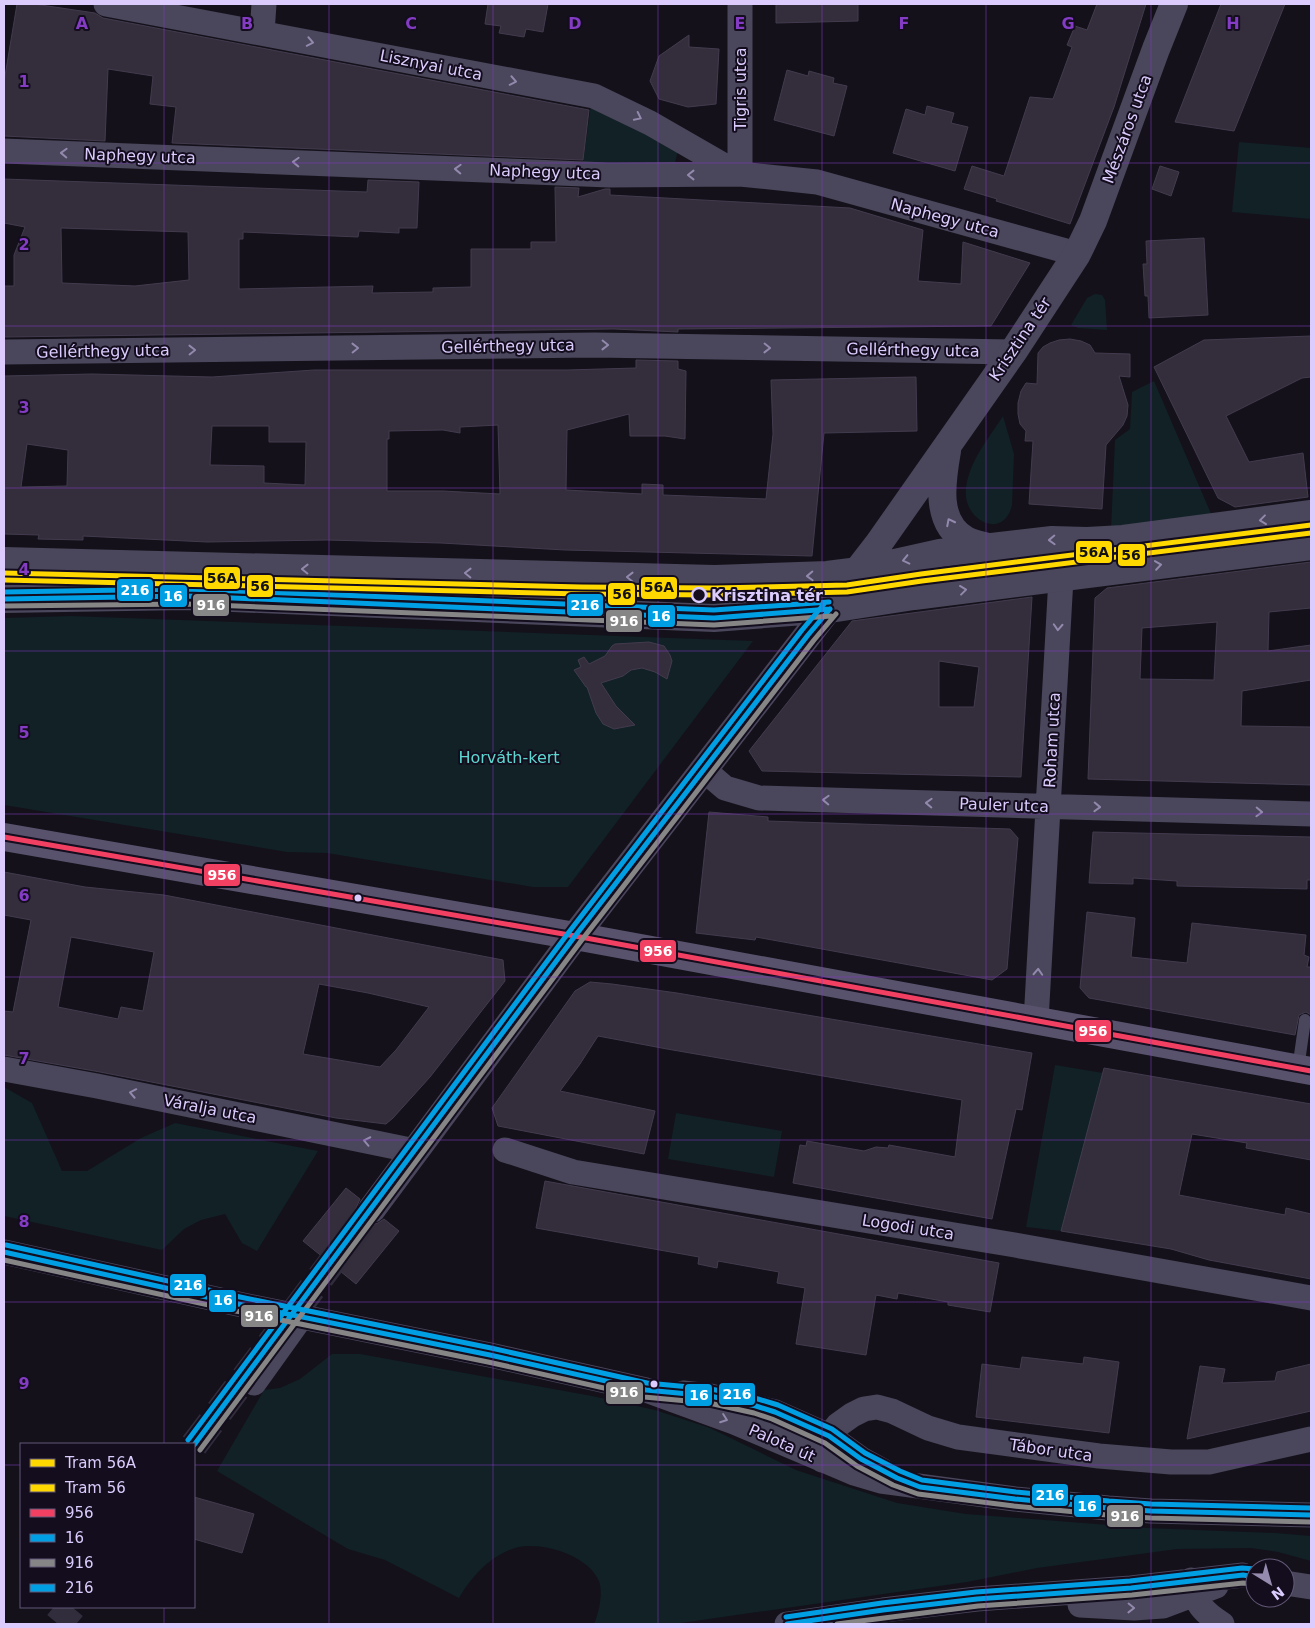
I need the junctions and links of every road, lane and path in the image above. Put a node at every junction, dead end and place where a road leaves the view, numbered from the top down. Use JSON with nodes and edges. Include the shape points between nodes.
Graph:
{"nodes":[{"id":1,"x":106,"y":4,"type":"edge"},
{"id":2,"x":264,"y":4,"type":"edge"},
{"id":3,"x":740,"y":4,"type":"edge"},
{"id":4,"x":1174,"y":4,"type":"edge"},
{"id":5,"x":262,"y":33,"type":"junction"},
{"id":6,"x":4,"y":151,"type":"edge"},
{"id":7,"x":740,"y":174,"type":"junction"},
{"id":8,"x":1077,"y":254,"type":"junction"},
{"id":9,"x":4,"y":352,"type":"edge"},
{"id":10,"x":1013,"y":352,"type":"junction"},
{"id":11,"x":948,"y":444,"type":"junction"},
{"id":12,"x":1311,"y":514,"type":"edge"},
{"id":13,"x":1311,"y":546,"type":"edge"},
{"id":14,"x":988,"y":547,"type":"junction"},
{"id":15,"x":4,"y":561,"type":"edge"},
{"id":16,"x":859,"y":571,"type":"junction"},
{"id":17,"x":1061,"y":578,"type":"junction"},
{"id":18,"x":4,"y":599,"type":"edge"},
{"id":19,"x":830,"y":609,"type":"junction"},
{"id":20,"x":704,"y":770,"type":"junction"},
{"id":21,"x":1048,"y":797,"type":"junction"},
{"id":22,"x":1311,"y":814,"type":"edge"},
{"id":23,"x":4,"y":837,"type":"edge"},
{"id":24,"x":575,"y":936,"type":"junction"},
{"id":25,"x":1036,"y":1020,"type":"junction"},
{"id":26,"x":1305,"y":1020,"type":"dead end"},
{"id":27,"x":4,"y":1070,"type":"edge"},
{"id":28,"x":1304,"y":1070,"type":"edge"},
{"id":29,"x":506,"y":1150,"type":"dead end"},
{"id":30,"x":415,"y":1151,"type":"junction"},
{"id":31,"x":372,"y":1209,"type":"tunnel mouth"},
{"id":32,"x":4,"y":1252,"type":"edge"},
{"id":33,"x":1311,"y":1298,"type":"edge"},
{"id":34,"x":302,"y":1316,"type":"junction"},
{"id":35,"x":254,"y":1383,"type":"dead end"},
{"id":36,"x":646,"y":1390,"type":"junction"},
{"id":37,"x":829,"y":1436,"type":"junction"},
{"id":38,"x":1311,"y":1439,"type":"edge"},
{"id":39,"x":822,"y":1460,"type":"junction"},
{"id":40,"x":920,"y":1487,"type":"junction"},
{"id":41,"x":1311,"y":1515,"type":"edge"},
{"id":42,"x":1245,"y":1576,"type":"edge"},
{"id":43,"x":1192,"y":1581,"type":"junction"},
{"id":44,"x":1295,"y":1585,"type":"edge"},
{"id":45,"x":1311,"y":1587,"type":"edge"},
{"id":46,"x":787,"y":1624,"type":"edge"},
{"id":47,"x":1222,"y":1624,"type":"edge"}],
"edges":[{"from":1,"to":5,"type":"street","name":"Lisznyai utca"},
{"from":2,"to":5,"type":"street"},
{"from":3,"to":7,"type":"street","name":"Tigris utca"},
{"from":4,"to":8,"type":"street","name":"Mészáros utca","via":[[1093,221]]},
{"from":5,"to":7,"type":"street","name":"Lisznyai utca","one_way":true,"via":[[594,96],[650,123]]},
{"from":7,"to":6,"type":"street","name":"Naphegy utca","one_way":true,"via":[[609,175]]},
{"from":7,"to":8,"type":"street","name":"Naphegy utca","via":[[816,182]]},
{"from":8,"to":10,"type":"street","name":"Krisztina tér"},
{"from":9,"to":10,"type":"street","name":"Gellérthegy utca","one_way":true,"via":[[595,345]]},
{"from":10,"to":11,"type":"street","name":"Krisztina tér"},
{"from":14,"to":11,"type":"street","one_way":true,"via":[[966,540],[949,523],[941,485]]},
{"from":11,"to":16,"type":"street","name":"Krisztina tér"},
{"from":12,"to":14,"type":"street","one_way":true,"via":[[1123,539],[1052,540]]},
{"from":17,"to":13,"type":"street","one_way":true},
{"from":14,"to":16,"type":"street","one_way":true,"via":[[940,553]]},
{"from":16,"to":15,"type":"street","one_way":true,"via":[[716,579]]},
{"from":16,"to":19,"type":"street","name":"Krisztina tér"},
{"from":19,"to":17,"type":"street","one_way":true},
{"from":17,"to":21,"type":"street","name":"Roham utca","one_way":true},
{"from":18,"to":19,"type":"street","via":[[187,596],[714,618]]},
{"from":19,"to":20,"type":"street","name":"Krisztina tér"},
{"from":21,"to":20,"type":"street","name":"Pauler utca","one_way":true,"via":[[759,798],[725,788]]},
{"from":20,"to":24,"type":"street","name":"Krisztina tér"},
{"from":21,"to":22,"type":"street","name":"Pauler utca","one_way":true},
{"from":25,"to":21,"type":"street","name":"Roham utca","one_way":true},
{"from":23,"to":24,"type":"main road"},
{"from":24,"to":25,"type":"main road"},
{"from":24,"to":30,"type":"street","name":"Krisztina tér"},
{"from":25,"to":28,"type":"main road"},
{"from":26,"to":28,"type":"lane"},
{"from":30,"to":27,"type":"street","name":"Váralja utca","one_way":true},
{"from":29,"to":33,"type":"street","name":"Logodi utca","via":[[573,1172]]},
{"from":30,"to":31,"type":"street","name":"Krisztina tér"},
{"from":32,"to":34,"type":"street","name":"Palota út"},
{"from":34,"to":35,"type":"street"},
{"from":34,"to":36,"type":"street","name":"Palota út"},
{"from":36,"to":37,"type":"street","name":"Palota út","via":[[710,1396],[756,1406]]},
{"from":36,"to":39,"type":"street","name":"Palota út","one_way":true,"via":[[734,1422]]},
{"from":37,"to":38,"type":"street","name":"Tábor utca","via":[[852,1415],[864,1409],[877,1408],[958,1437],[1171,1462],[1209,1462]]},
{"from":37,"to":39,"type":"street"},
{"from":37,"to":40,"type":"street","name":"Palota út","via":[[861,1459]]},
{"from":39,"to":40,"type":"street","name":"Palota út","via":[[865,1477]]},
{"from":40,"to":41,"type":"street","name":"Palota út","via":[[1015,1500],[1117,1508]]},
{"from":42,"to":43,"type":"street"},
{"from":43,"to":46,"type":"street","via":[[977,1599]]},
{"from":43,"to":47,"type":"street","via":[[1203,1610]]},
{"from":44,"to":45,"type":"street"}]}
